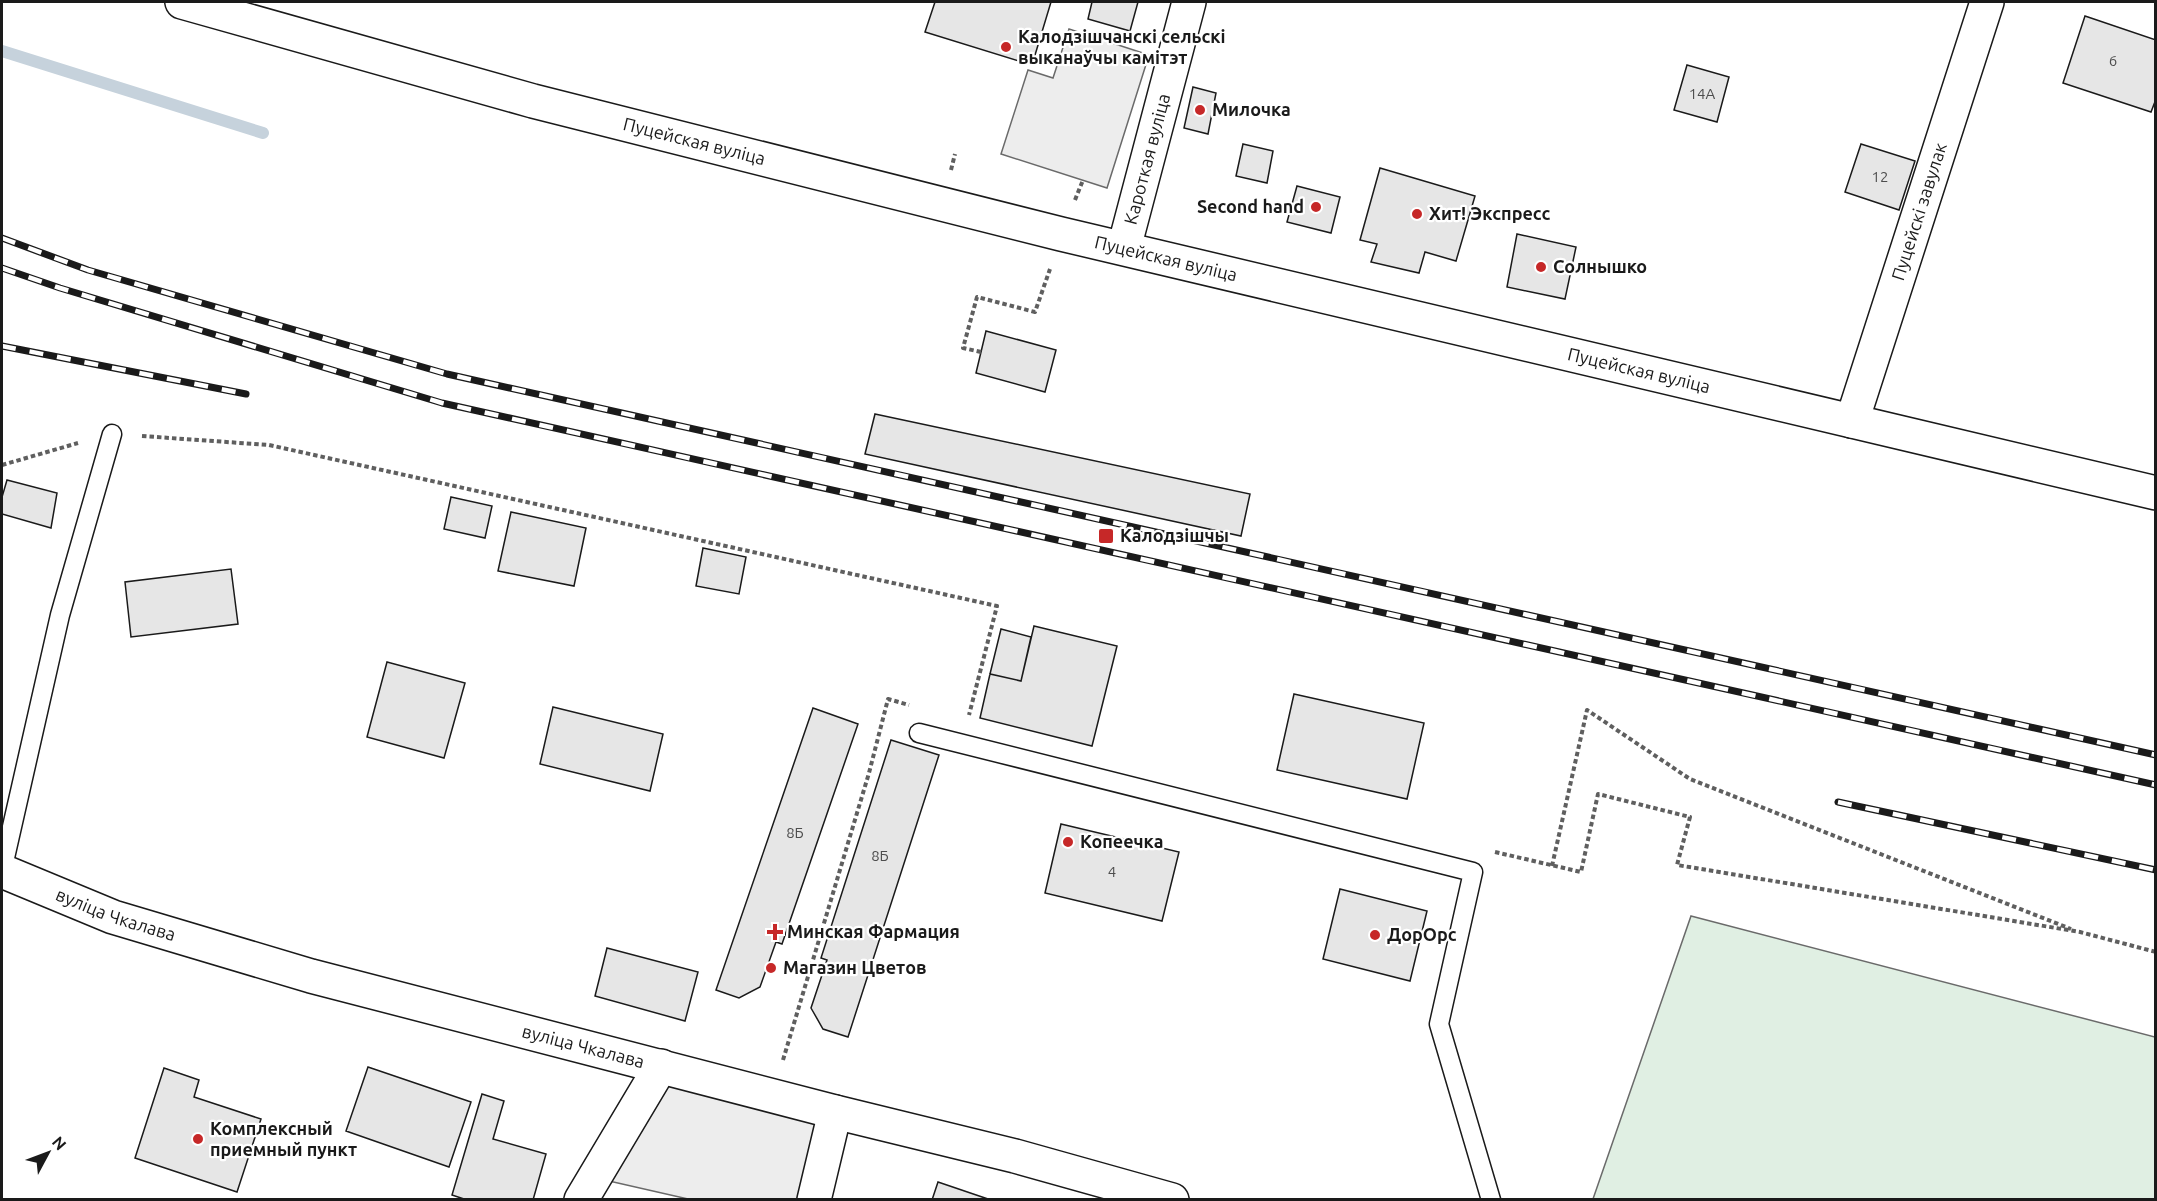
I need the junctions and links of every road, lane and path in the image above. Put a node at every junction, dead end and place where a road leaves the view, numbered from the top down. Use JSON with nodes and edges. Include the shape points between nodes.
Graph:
{"nodes":[{"id":1,"x":183,"y":2,"type":"edge"},
{"id":2,"x":1190,"y":2,"type":"edge"},
{"id":3,"x":1988,"y":2,"type":"edge"},
{"id":4,"x":1061,"y":234,"type":"junction"},
{"id":5,"x":1124,"y":249,"type":"junction"},
{"id":6,"x":981,"y":352,"type":"dead end"},
{"id":7,"x":1852,"y":421,"type":"junction"},
{"id":8,"x":112,"y":434,"type":"junction"},
{"id":9,"x":2,"y":465,"type":"edge"},
{"id":10,"x":2156,"y":493,"type":"edge"},
{"id":11,"x":888,"y":699,"type":"dead end"},
{"id":12,"x":967,"y":721,"type":"dead end"},
{"id":13,"x":918,"y":734,"type":"dead end"},
{"id":14,"x":1587,"y":841,"type":"dead end"},
{"id":15,"x":1552,"y":866,"type":"dead end"},
{"id":16,"x":2,"y":871,"type":"edge"},
{"id":17,"x":2080,"y":932,"type":"junction"},
{"id":18,"x":2156,"y":952,"type":"edge"},
{"id":19,"x":661,"y":1066,"type":"junction"},
{"id":20,"x":770,"y":1094,"type":"junction"},
{"id":21,"x":836,"y":1113,"type":"junction"},
{"id":22,"x":581,"y":1200,"type":"edge"},
{"id":23,"x":814,"y":1200,"type":"edge"},
{"id":24,"x":1172,"y":1200,"type":"edge"},
{"id":25,"x":1491,"y":1200,"type":"edge"}],
"edges":[{"from":1,"to":4,"type":"street","name":"Пуцейская вуліца","via":[[533,100]]},
{"from":2,"to":5,"type":"street","name":"Кароткая вуліца"},
{"from":3,"to":7,"type":"street","name":"Пуцейскі завулак"},
{"from":4,"to":5,"type":"street","name":"Пуцейская вуліца"},
{"from":4,"to":6,"type":"path","via":[[1035,312],[977,297],[963,348]]},
{"from":5,"to":7,"type":"street","name":"Пуцейская вуліца"},
{"from":7,"to":10,"type":"street","name":"Пуцейская вуліца"},
{"from":8,"to":9,"type":"path"},
{"from":8,"to":12,"type":"path","via":[[269,445],[997,606]]},
{"from":8,"to":16,"type":"lane","via":[[60,615]]},
{"from":11,"to":20,"type":"path","via":[[795,1023]]},
{"from":13,"to":25,"type":"lane","via":[[1473,872],[1439,1024]]},
{"from":14,"to":17,"type":"path","via":[[1598,794],[1690,817],[1677,865]]},
{"from":15,"to":17,"type":"path","via":[[1587,710],[1690,779]]},
{"from":16,"to":19,"type":"street","name":"вуліца Чкалава","via":[[135,924],[311,976]]},
{"from":17,"to":18,"type":"path"},
{"from":19,"to":20,"type":"street","name":"вуліца Чкалава"},
{"from":19,"to":22,"type":"street"},
{"from":20,"to":21,"type":"street","name":"вуліца Чкалава"},
{"from":21,"to":23,"type":"street"},
{"from":21,"to":24,"type":"street","name":"вуліца Чкалава","via":[[1015,1156]]}]}
